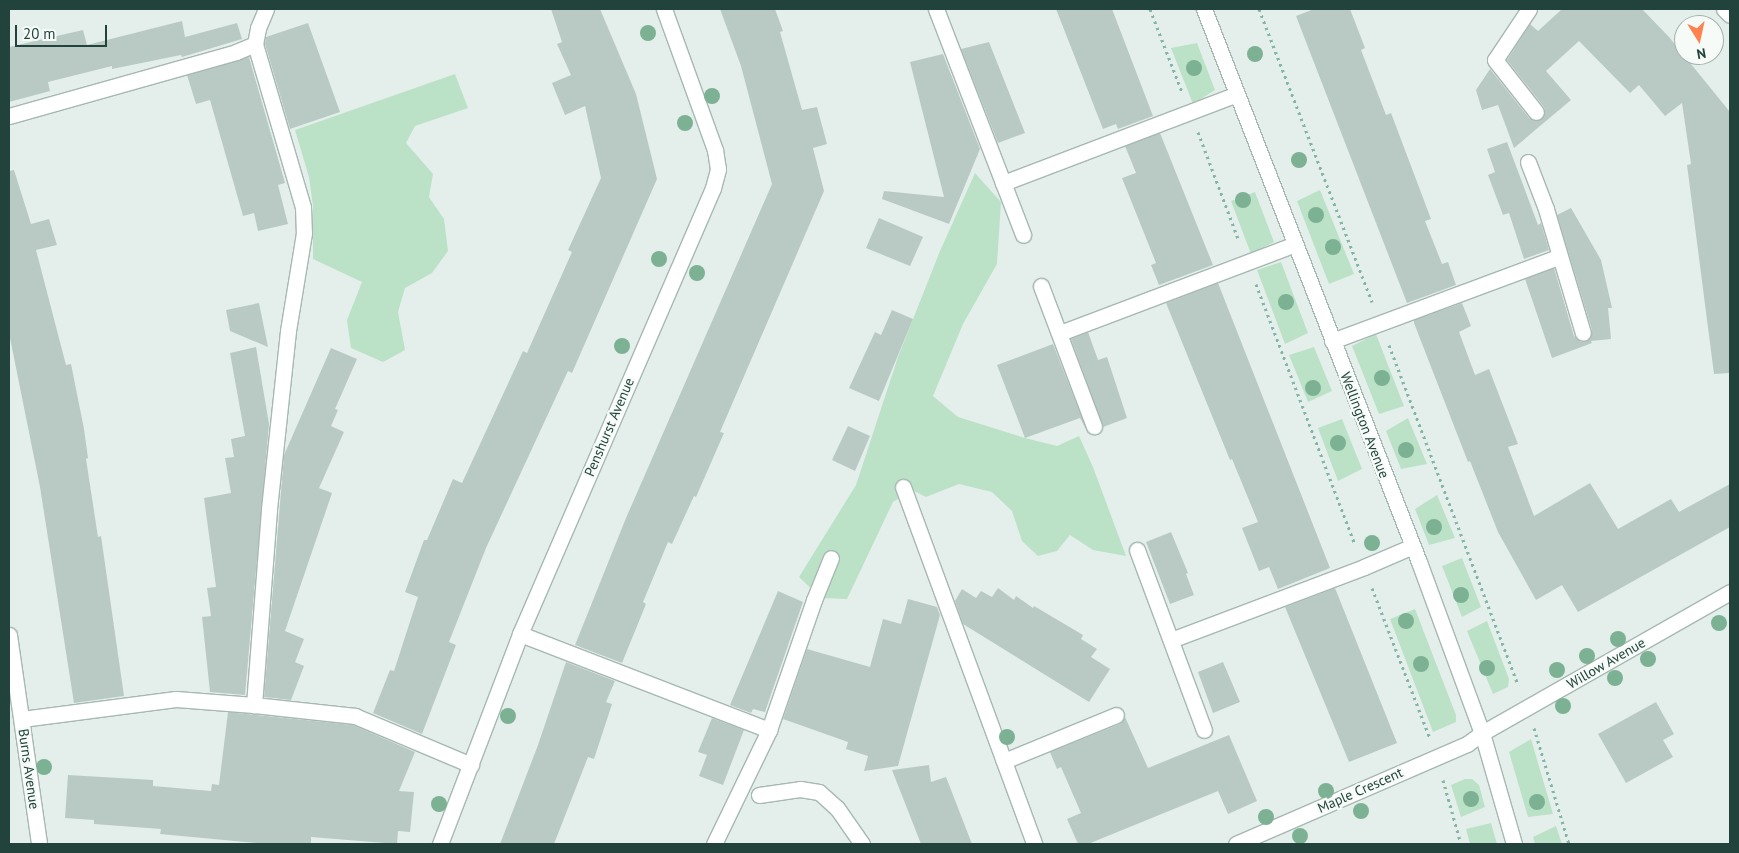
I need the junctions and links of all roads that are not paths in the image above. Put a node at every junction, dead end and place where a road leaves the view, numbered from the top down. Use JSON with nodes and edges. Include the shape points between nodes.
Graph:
{"nodes":[{"id":1,"x":266,"y":9,"type":"edge"},
{"id":2,"x":664,"y":9,"type":"edge"},
{"id":3,"x":936,"y":9,"type":"edge"},
{"id":4,"x":1204,"y":9,"type":"edge"},
{"id":5,"x":1529,"y":9,"type":"edge"},
{"id":6,"x":1724,"y":9,"type":"edge"},
{"id":7,"x":1730,"y":15,"type":"edge"},
{"id":8,"x":255,"y":44,"type":"junction"},
{"id":9,"x":1237,"y":94,"type":"junction"},
{"id":10,"x":1536,"y":112,"type":"dead end"},
{"id":11,"x":9,"y":116,"type":"edge"},
{"id":12,"x":1528,"y":162,"type":"dead end"},
{"id":13,"x":1003,"y":183,"type":"junction"},
{"id":14,"x":1023,"y":235,"type":"dead end"},
{"id":15,"x":1295,"y":244,"type":"junction"},
{"id":16,"x":1560,"y":256,"type":"junction"},
{"id":17,"x":1042,"y":286,"type":"dead end"},
{"id":18,"x":1060,"y":333,"type":"junction"},
{"id":19,"x":1583,"y":333,"type":"dead end"},
{"id":20,"x":1332,"y":341,"type":"junction"},
{"id":21,"x":1094,"y":426,"type":"dead end"},
{"id":22,"x":903,"y":487,"type":"dead end"},
{"id":23,"x":1412,"y":546,"type":"junction"},
{"id":24,"x":1137,"y":550,"type":"dead end"},
{"id":25,"x":832,"y":558,"type":"dead end"},
{"id":26,"x":1730,"y":592,"type":"edge"},
{"id":27,"x":520,"y":634,"type":"junction"},
{"id":28,"x":9,"y":636,"type":"edge"},
{"id":29,"x":1171,"y":640,"type":"junction"},
{"id":30,"x":254,"y":705,"type":"junction"},
{"id":31,"x":1116,"y":715,"type":"dead end"},
{"id":32,"x":22,"y":720,"type":"junction"},
{"id":33,"x":770,"y":730,"type":"junction"},
{"id":34,"x":1204,"y":730,"type":"dead end"},
{"id":35,"x":1482,"y":733,"type":"junction"},
{"id":36,"x":1004,"y":760,"type":"junction"},
{"id":37,"x":471,"y":765,"type":"junction"},
{"id":38,"x":759,"y":795,"type":"dead end"},
{"id":39,"x":39,"y":844,"type":"edge"},
{"id":40,"x":440,"y":844,"type":"edge"},
{"id":41,"x":714,"y":844,"type":"edge"},
{"id":42,"x":862,"y":844,"type":"edge"},
{"id":43,"x":1034,"y":844,"type":"edge"},
{"id":44,"x":1236,"y":844,"type":"edge"},
{"id":45,"x":1514,"y":844,"type":"edge"}],
"edges":[{"from":1,"to":8,"type":"street"},
{"from":2,"to":27,"type":"street","name":"Penshurst Avenue","via":[[715,150],[718,169],[713,188]]},
{"from":3,"to":13,"type":"street"},
{"from":4,"to":9,"type":"street","name":"Wellington Avenue"},
{"from":5,"to":10,"type":"street","via":[[1494,60]]},
{"from":6,"to":7,"type":"street"},
{"from":8,"to":11,"type":"street"},
{"from":8,"to":30,"type":"street","via":[[302,207],[304,233],[288,331],[269,510]]},
{"from":9,"to":13,"type":"street"},
{"from":9,"to":15,"type":"street","name":"Wellington Avenue"},
{"from":12,"to":16,"type":"street"},
{"from":13,"to":14,"type":"street"},
{"from":15,"to":18,"type":"street"},
{"from":15,"to":20,"type":"street","name":"Wellington Avenue"},
{"from":16,"to":19,"type":"street"},
{"from":16,"to":20,"type":"street"},
{"from":17,"to":18,"type":"street"},
{"from":18,"to":21,"type":"street"},
{"from":20,"to":23,"type":"street","name":"Wellington Avenue"},
{"from":22,"to":36,"type":"street"},
{"from":23,"to":29,"type":"street"},
{"from":23,"to":35,"type":"street","name":"Wellington Avenue"},
{"from":24,"to":29,"type":"street"},
{"from":25,"to":33,"type":"street","via":[[814,600]]},
{"from":26,"to":35,"type":"street","name":"Willow Avenue"},
{"from":27,"to":33,"type":"street"},
{"from":27,"to":37,"type":"street","name":"Penshurst Avenue"},
{"from":28,"to":32,"type":"street","name":"Burns Avenue"},
{"from":29,"to":34,"type":"street"},
{"from":30,"to":32,"type":"street","via":[[176,698]]},
{"from":30,"to":37,"type":"street","via":[[355,716]]},
{"from":31,"to":36,"type":"street"},
{"from":32,"to":39,"type":"street","name":"Burns Avenue"},
{"from":33,"to":41,"type":"street"},
{"from":35,"to":44,"type":"street","name":"Maple Crescent","via":[[1467,744]]},
{"from":35,"to":45,"type":"street","name":"Wellington Avenue"},
{"from":36,"to":43,"type":"street"},
{"from":37,"to":40,"type":"street","name":"Penshurst Avenue"},
{"from":38,"to":42,"type":"street","via":[[800,789],[819,792],[837,808]]}]}
